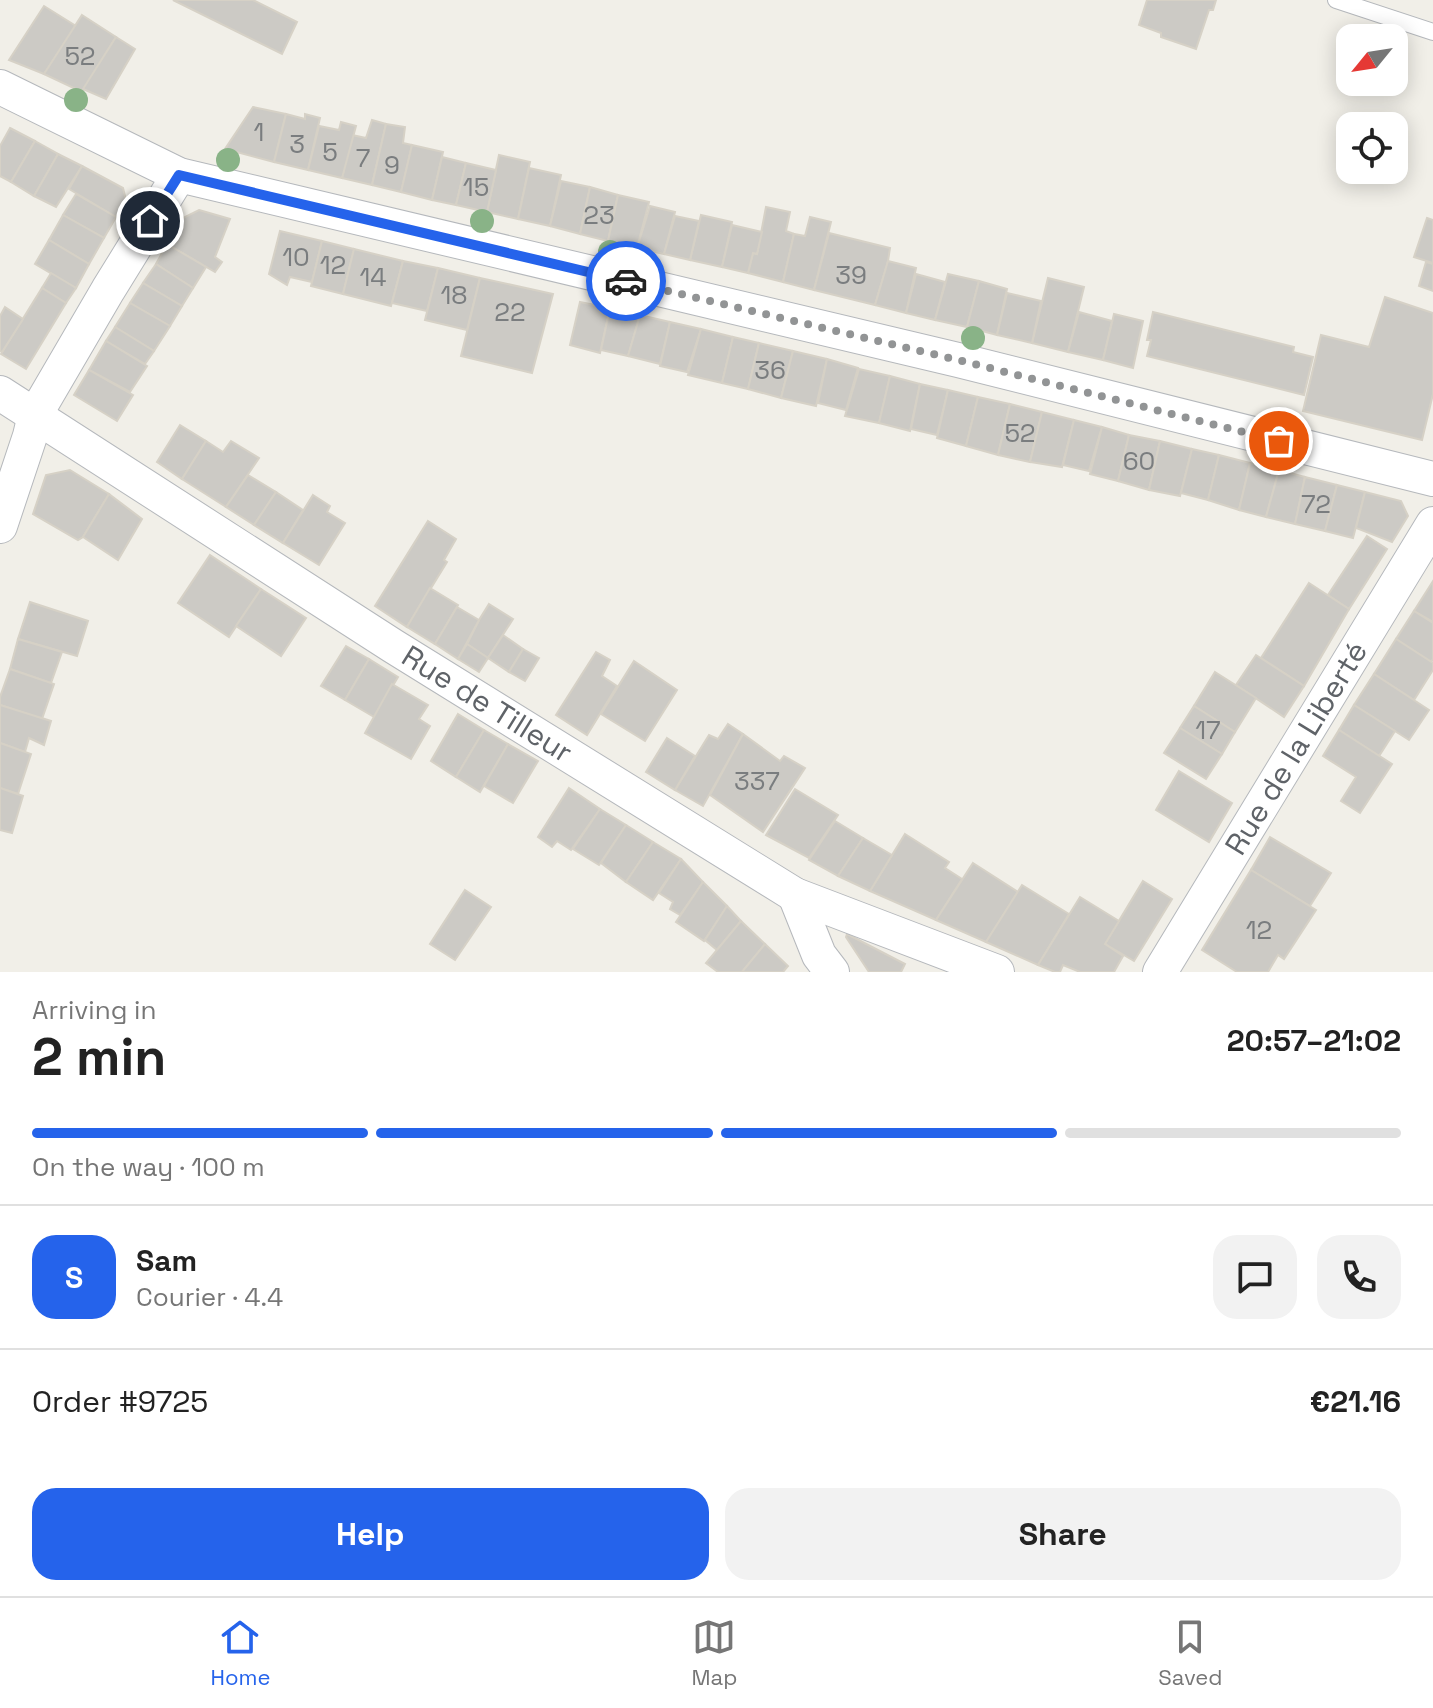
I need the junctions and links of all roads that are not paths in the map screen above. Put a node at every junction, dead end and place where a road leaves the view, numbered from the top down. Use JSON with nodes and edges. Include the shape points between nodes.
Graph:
{"nodes":[{"id":1,"x":1336,"y":0,"type":"edge"},
{"id":2,"x":1433,"y":32,"type":"edge"},
{"id":3,"x":0,"y":87,"type":"edge"},
{"id":4,"x":179,"y":175,"type":"junction"},
{"id":5,"x":0,"y":393,"type":"edge"},
{"id":6,"x":35,"y":415,"type":"junction"},
{"id":7,"x":1433,"y":479,"type":"edge"},
{"id":8,"x":1433,"y":524,"type":"edge"},
{"id":9,"x":0,"y":526,"type":"edge"},
{"id":10,"x":795,"y":895,"type":"junction"},
{"id":11,"x":832,"y":972,"type":"edge"},
{"id":12,"x":997,"y":972,"type":"edge"},
{"id":13,"x":1160,"y":972,"type":"edge"}],
"edges":[{"from":1,"to":2,"type":"lane"},
{"from":3,"to":4,"type":"street"},
{"from":4,"to":6,"type":"street"},
{"from":4,"to":7,"type":"street"},
{"from":5,"to":6,"type":"street","name":"Rue de Tilleur"},
{"from":6,"to":9,"type":"street"},
{"from":6,"to":10,"type":"street","name":"Rue de Tilleur","via":[[393,646]]},
{"from":8,"to":13,"type":"street","name":"Rue de la Liberté"},
{"from":10,"to":11,"type":"street","via":[[819,955]]},
{"from":10,"to":12,"type":"street","name":"Rue de Tilleur"}]}
